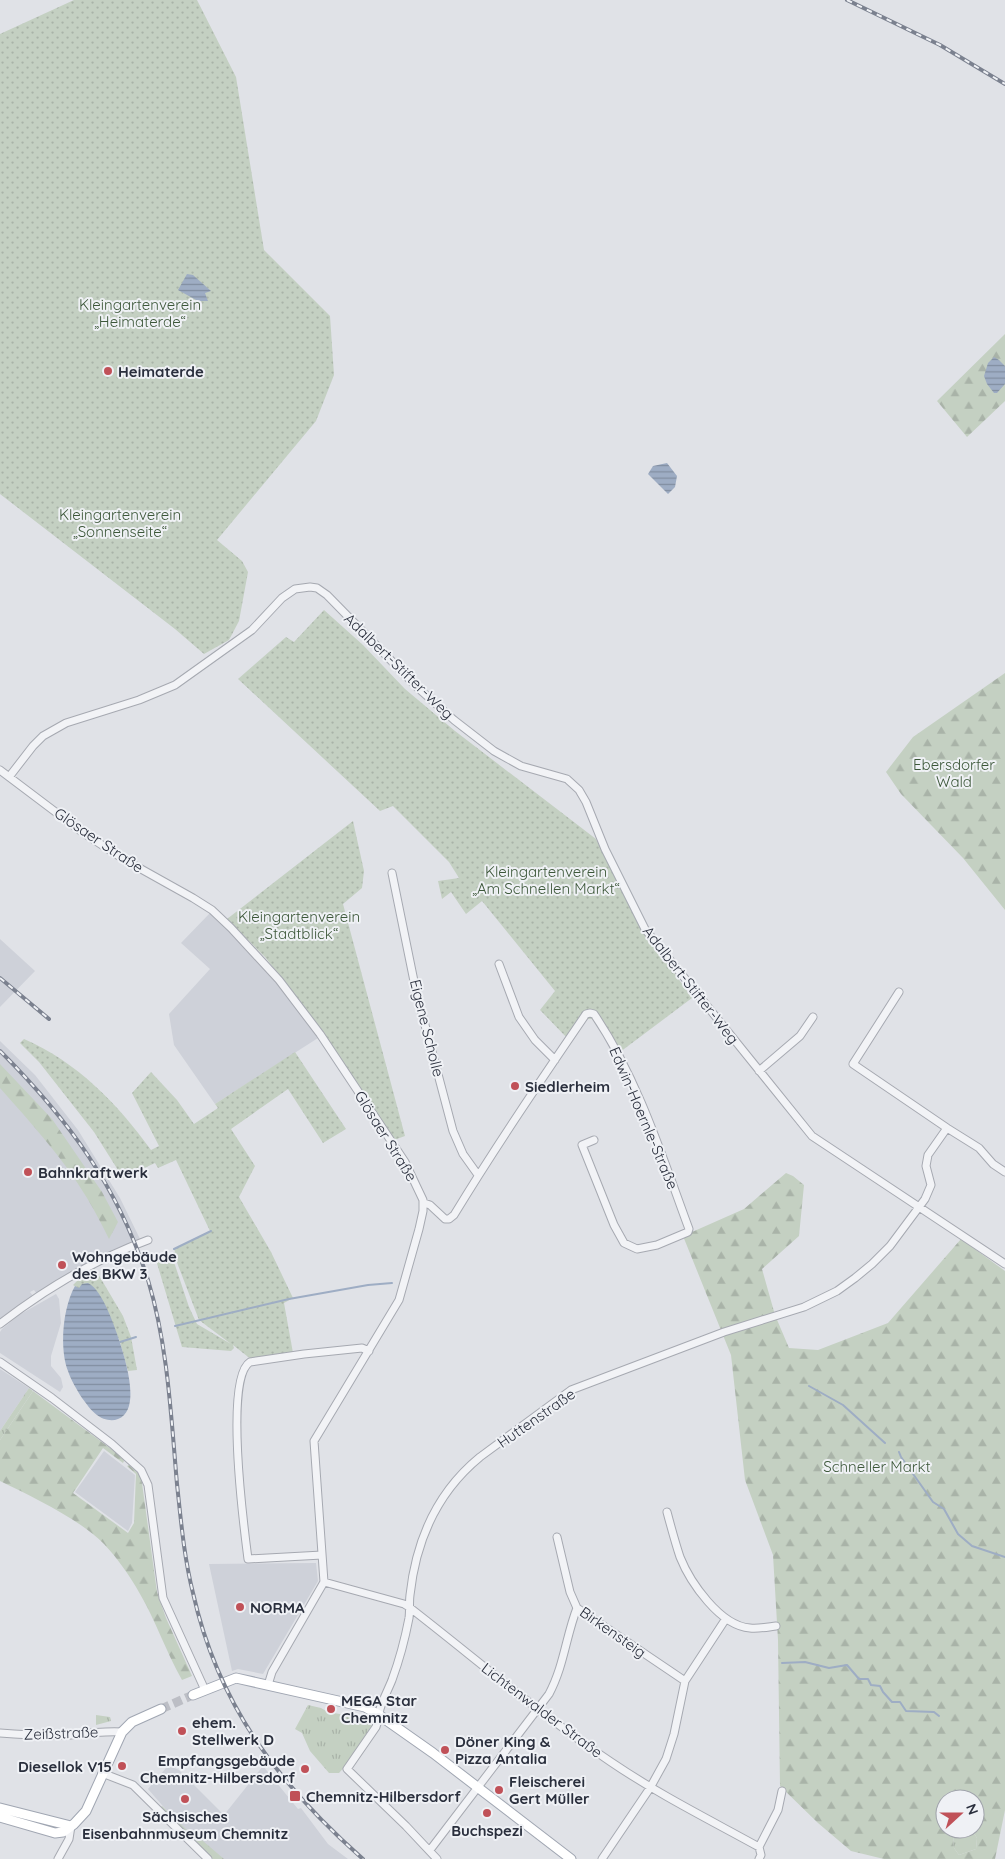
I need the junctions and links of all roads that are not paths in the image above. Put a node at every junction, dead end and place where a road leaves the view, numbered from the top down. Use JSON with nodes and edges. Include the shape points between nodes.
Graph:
{"nodes":[{"id":1,"x":0,"y":770,"type":"edge"},
{"id":2,"x":9,"y":776,"type":"junction"},
{"id":3,"x":392,"y":873,"type":"dead end"},
{"id":4,"x":499,"y":964,"type":"dead end"},
{"id":5,"x":899,"y":992,"type":"dead end"},
{"id":6,"x":813,"y":1017,"type":"dead end"},
{"id":7,"x":555,"y":1060,"type":"junction"},
{"id":8,"x":759,"y":1071,"type":"junction"},
{"id":9,"x":947,"y":1128,"type":"junction"},
{"id":10,"x":594,"y":1140,"type":"dead end"},
{"id":11,"x":1005,"y":1172,"type":"edge"},
{"id":12,"x":478,"y":1176,"type":"junction"},
{"id":13,"x":424,"y":1203,"type":"junction"},
{"id":14,"x":919,"y":1207,"type":"junction"},
{"id":15,"x":148,"y":1240,"type":"dead end"},
{"id":16,"x":1005,"y":1264,"type":"edge"},
{"id":17,"x":0,"y":1324,"type":"edge"},
{"id":18,"x":369,"y":1351,"type":"junction"},
{"id":19,"x":0,"y":1362,"type":"edge"},
{"id":20,"x":667,"y":1512,"type":"dead end"},
{"id":21,"x":557,"y":1537,"type":"dead end"},
{"id":22,"x":322,"y":1556,"type":"junction"},
{"id":23,"x":324,"y":1582,"type":"junction"},
{"id":24,"x":409,"y":1607,"type":"junction"},
{"id":25,"x":577,"y":1608,"type":"junction"},
{"id":26,"x":725,"y":1620,"type":"junction"},
{"id":27,"x":776,"y":1626,"type":"dead end"},
{"id":28,"x":685,"y":1681,"type":"junction"},
{"id":29,"x":268,"y":1685,"type":"junction"},
{"id":30,"x":205,"y":1690,"type":"junction"},
{"id":31,"x":193,"y":1695,"type":"tunnel mouth"},
{"id":32,"x":161,"y":1709,"type":"tunnel mouth"},
{"id":33,"x":538,"y":1709,"type":"junction"},
{"id":34,"x":379,"y":1715,"type":"junction"},
{"id":35,"x":122,"y":1732,"type":"junction"},
{"id":36,"x":0,"y":1733,"type":"edge"},
{"id":37,"x":102,"y":1773,"type":"junction"},
{"id":38,"x":478,"y":1788,"type":"junction"},
{"id":39,"x":650,"y":1788,"type":"junction"},
{"id":40,"x":782,"y":1791,"type":"dead end"},
{"id":41,"x":0,"y":1808,"type":"edge"},
{"id":42,"x":0,"y":1817,"type":"edge"},
{"id":43,"x":71,"y":1826,"type":"junction"},
{"id":44,"x":760,"y":1847,"type":"junction"},
{"id":45,"x":430,"y":1850,"type":"junction"},
{"id":46,"x":58,"y":1859,"type":"edge"},
{"id":47,"x":208,"y":1859,"type":"edge"},
{"id":48,"x":437,"y":1859,"type":"edge"},
{"id":49,"x":571,"y":1859,"type":"edge"},
{"id":50,"x":602,"y":1859,"type":"edge"},
{"id":51,"x":759,"y":1859,"type":"edge"}],
"edges":[{"from":1,"to":2,"type":"street","name":"Glösaer Straße"},
{"from":2,"to":8,"type":"street","name":"Adalbert-Stifter-Weg","via":[[33,746],[54,729],[175,685],[252,630],[288,593],[302,587],[317,588],[418,688],[494,751],[521,766],[567,779],[579,790],[645,929]]},
{"from":2,"to":13,"type":"street","name":"Glösaer Straße","via":[[82,832],[202,904],[238,934],[279,980],[320,1034],[405,1162]]},
{"from":3,"to":12,"type":"street","name":"Eigene Scholle","via":[[416,991],[454,1131],[463,1154]]},
{"from":4,"to":7,"type":"street","via":[[519,1017],[534,1040]]},
{"from":5,"to":9,"type":"street","via":[[852,1064]]},
{"from":6,"to":8,"type":"street","via":[[800,1036]]},
{"from":7,"to":10,"type":"street","name":"Edwin-Hoernle-Straße","via":[[586,1014],[594,1014],[618,1052],[640,1100],[688,1232],[637,1250],[624,1243],[582,1145]]},
{"from":7,"to":12,"type":"street","name":"Edwin-Hoernle-Straße"},
{"from":8,"to":14,"type":"street","name":"Adalbert-Stifter-Weg","via":[[812,1136]]},
{"from":9,"to":11,"type":"street","via":[[980,1148],[993,1164]]},
{"from":9,"to":14,"type":"street","name":"Huttenstraße","via":[[928,1155],[926,1166],[931,1185]]},
{"from":12,"to":13,"type":"street","name":"Edwin-Hoernle-Straße","via":[[449,1218],[445,1219]]},
{"from":13,"to":18,"type":"street","via":[[400,1300]]},
{"from":14,"to":16,"type":"street","name":"Adalbert-Stifter-Weg"},
{"from":14,"to":24,"type":"street","name":"Huttenstraße","via":[[890,1246],[837,1291],[804,1307],[724,1332],[571,1390],[480,1457],[455,1480],[429,1520],[415,1562]]},
{"from":15,"to":17,"type":"street","via":[[115,1252],[49,1289]]},
{"from":18,"to":22,"type":"street","via":[[314,1441]]},
{"from":18,"to":22,"type":"street","via":[[362,1348],[250,1362],[242,1381],[236,1436],[248,1559]]},
{"from":19,"to":30,"type":"street","via":[[112,1444],[141,1470],[148,1485],[163,1598]]},
{"from":20,"to":26,"type":"street","via":[[681,1558],[698,1588]]},
{"from":21,"to":25,"type":"street","name":"Birkensteig"},
{"from":22,"to":23,"type":"street"},
{"from":23,"to":24,"type":"street","name":"Lichtenwalder Straße"},
{"from":23,"to":29,"type":"street","via":[[272,1672]]},
{"from":24,"to":33,"type":"street","name":"Lichtenwalder Straße"},
{"from":24,"to":34,"type":"street","name":"Huttenstraße","via":[[398,1660]]},
{"from":25,"to":28,"type":"street","name":"Birkensteig"},
{"from":25,"to":33,"type":"street","via":[[559,1674]]},
{"from":26,"to":27,"type":"street","via":[[749,1628]]},
{"from":26,"to":28,"type":"street"},
{"from":28,"to":39,"type":"street","via":[[666,1759]]},
{"from":29,"to":30,"type":"main road","via":[[233,1678]]},
{"from":29,"to":34,"type":"main road","via":[[360,1705]]},
{"from":30,"to":31,"type":"main road"},
{"from":32,"to":35,"type":"main road","via":[[132,1722]]},
{"from":33,"to":38,"type":"street"},
{"from":33,"to":39,"type":"street","name":"Lichtenwalder Straße"},
{"from":34,"to":38,"type":"main road"},
{"from":34,"to":45,"type":"street","name":"Huttenstraße","via":[[376,1727],[347,1770]]},
{"from":35,"to":36,"type":"street","name":"Zeißstraße","via":[[30,1736]]},
{"from":35,"to":37,"type":"main road"},
{"from":37,"to":43,"type":"main road","via":[[86,1812]]},
{"from":37,"to":47,"type":"street","via":[[133,1785]]},
{"from":38,"to":45,"type":"street"},
{"from":38,"to":49,"type":"main road"},
{"from":39,"to":44,"type":"street","name":"Lichtenwalder Straße"},
{"from":39,"to":50,"type":"street"},
{"from":40,"to":44,"type":"street","via":[[778,1810]]},
{"from":41,"to":43,"type":"main road"},
{"from":42,"to":43,"type":"main road","via":[[55,1833]]},
{"from":43,"to":46,"type":"street","via":[[69,1839]]},
{"from":44,"to":51,"type":"street"},
{"from":45,"to":48,"type":"street"}]}
